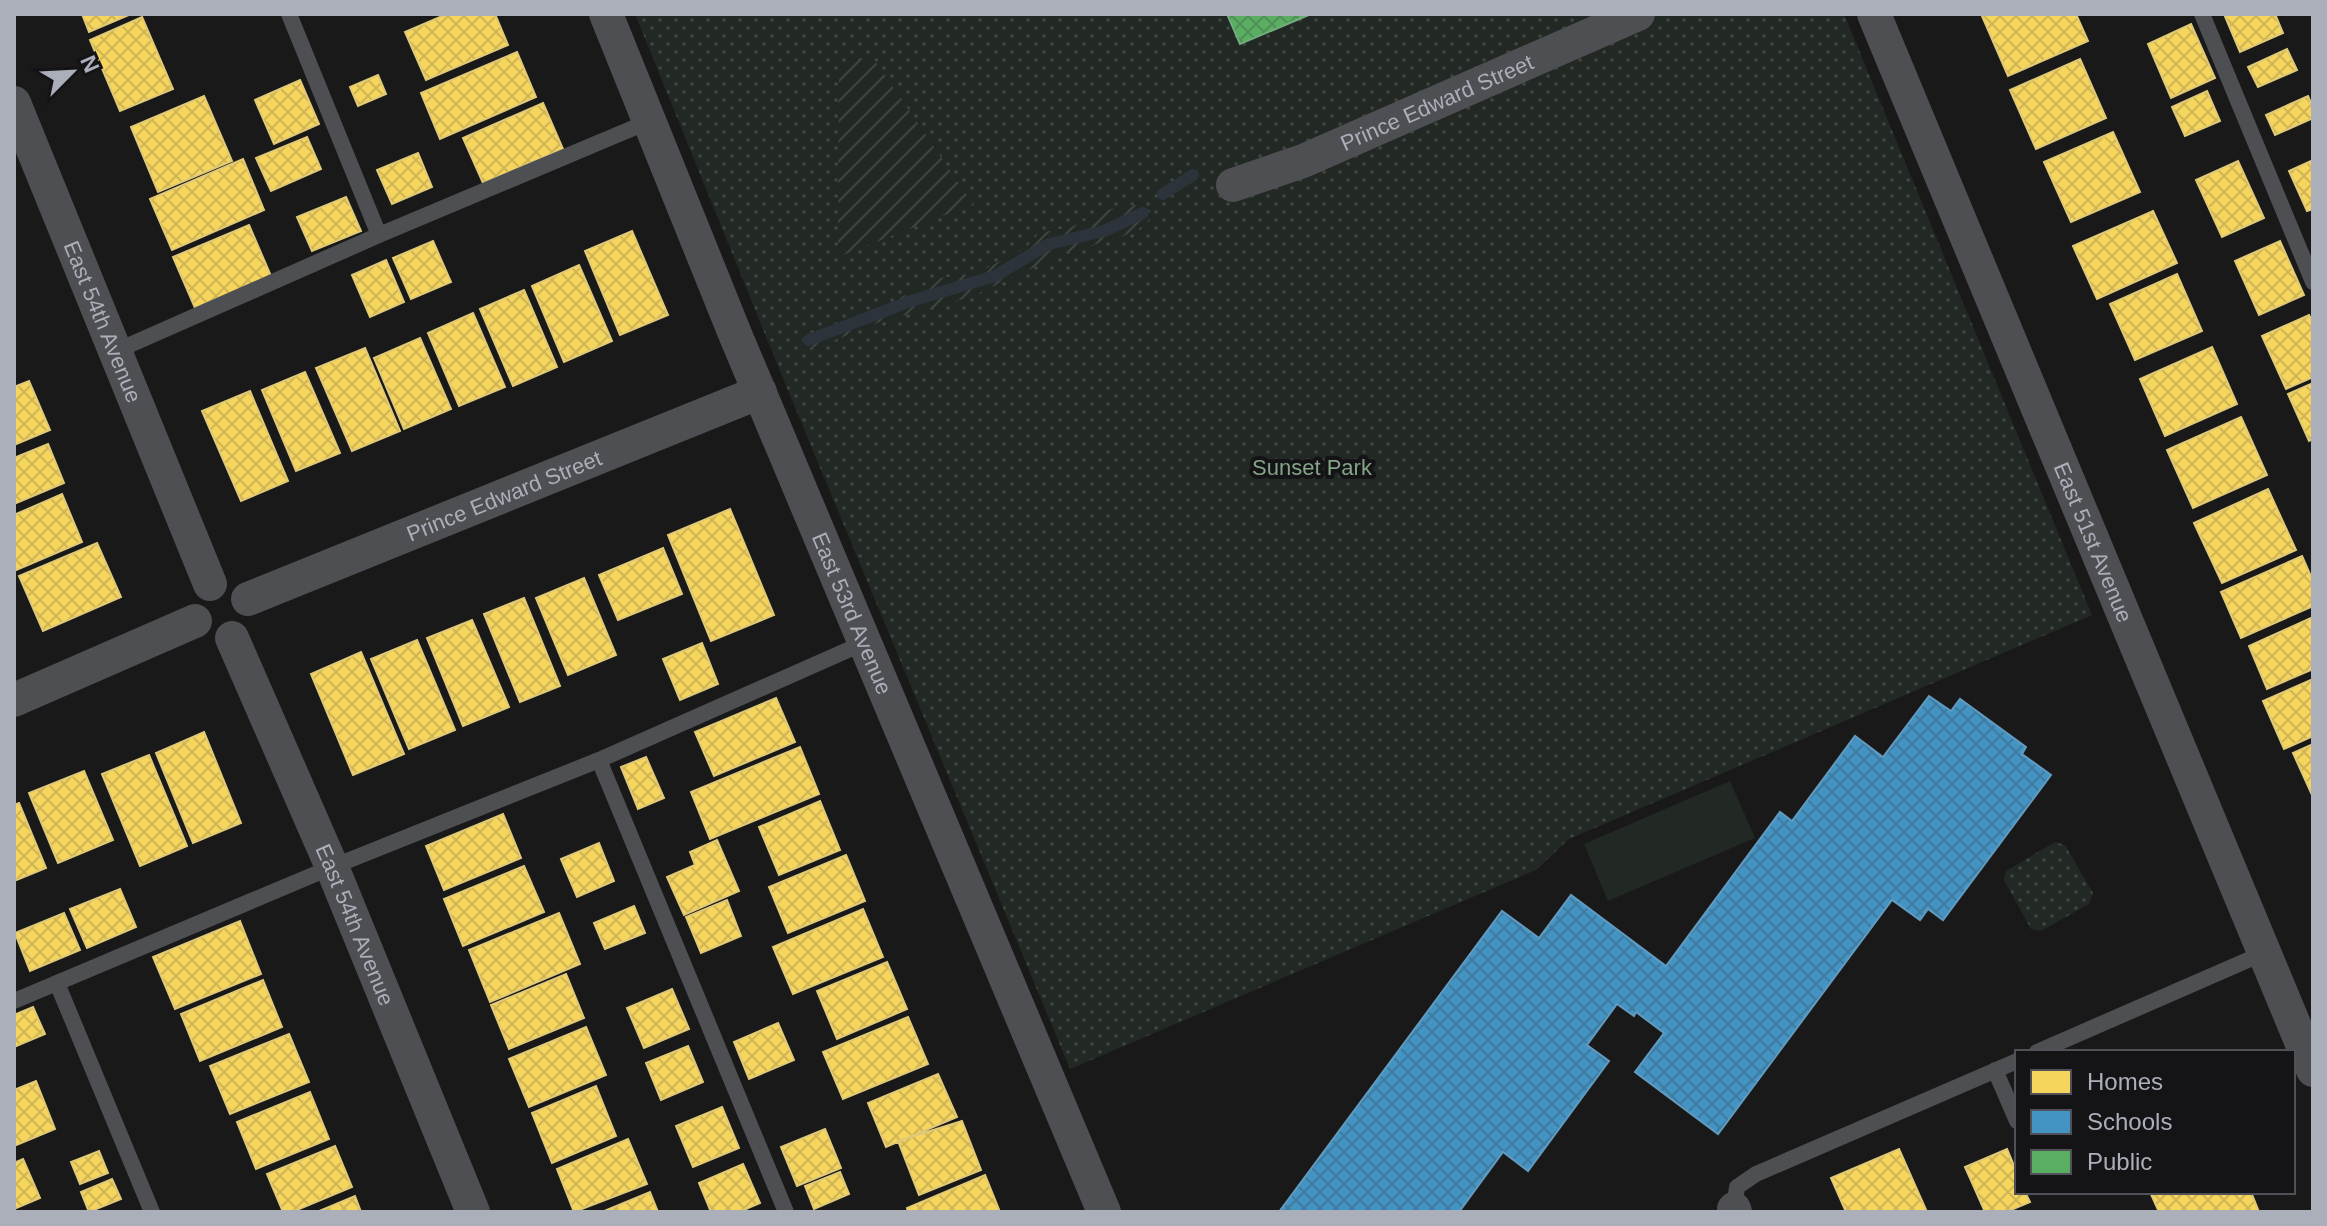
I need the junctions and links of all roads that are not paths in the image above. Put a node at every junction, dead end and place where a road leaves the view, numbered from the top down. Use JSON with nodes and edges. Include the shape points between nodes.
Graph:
{"nodes":[{"id":1,"x":289,"y":14,"type":"edge"},
{"id":2,"x":606,"y":14,"type":"edge"},
{"id":3,"x":1638,"y":14,"type":"edge"},
{"id":4,"x":1874,"y":14,"type":"edge"},
{"id":5,"x":2202,"y":14,"type":"edge"},
{"id":6,"x":14,"y":103,"type":"edge"},
{"id":7,"x":650,"y":121,"type":"junction"},
{"id":8,"x":1233,"y":185,"type":"dead end"},
{"id":9,"x":379,"y":235,"type":"junction"},
{"id":10,"x":2313,"y":282,"type":"edge"},
{"id":11,"x":116,"y":351,"type":"junction"},
{"id":12,"x":760,"y":392,"type":"junction"},
{"id":13,"x":210,"y":584,"type":"junction"},
{"id":14,"x":248,"y":599,"type":"junction"},
{"id":15,"x":195,"y":621,"type":"junction"},
{"id":16,"x":232,"y":638,"type":"junction"},
{"id":17,"x":866,"y":642,"type":"junction"},
{"id":18,"x":14,"y":700,"type":"edge"},
{"id":19,"x":599,"y":760,"type":"junction"},
{"id":20,"x":332,"y":867,"type":"junction"},
{"id":21,"x":2264,"y":953,"type":"junction"},
{"id":22,"x":57,"y":983,"type":"junction"},
{"id":23,"x":14,"y":1001,"type":"edge"},
{"id":24,"x":2042,"y":1050,"type":"edge"},
{"id":25,"x":2015,"y":1062,"type":"edge"},
{"id":26,"x":1995,"y":1070,"type":"junction"},
{"id":27,"x":2313,"y":1070,"type":"edge"},
{"id":28,"x":2015,"y":1116,"type":"edge"},
{"id":29,"x":1734,"y":1210,"type":"edge"},
{"id":30,"x":152,"y":1212,"type":"edge"},
{"id":31,"x":473,"y":1212,"type":"edge"},
{"id":32,"x":786,"y":1212,"type":"edge"},
{"id":33,"x":1104,"y":1212,"type":"edge"}],
"edges":[{"from":1,"to":9,"type":"lane"},
{"from":2,"to":7,"type":"street","name":"East 53rd Avenue"},
{"from":3,"to":8,"type":"street","name":"Prince Edward Street","via":[[1303,161]]},
{"from":4,"to":21,"type":"street","name":"East 51st Avenue"},
{"from":5,"to":10,"type":"lane"},
{"from":6,"to":11,"type":"street","name":"East 54th Avenue"},
{"from":7,"to":9,"type":"lane"},
{"from":7,"to":12,"type":"street","name":"East 53rd Avenue"},
{"from":9,"to":11,"type":"lane"},
{"from":11,"to":13,"type":"street","name":"East 54th Avenue"},
{"from":12,"to":14,"type":"street","name":"Prince Edward Street"},
{"from":12,"to":17,"type":"street","name":"East 53rd Avenue"},
{"from":13,"to":14,"type":"street","via":[[236,585]]},
{"from":13,"to":15,"type":"street","via":[[193,604]]},
{"from":14,"to":16,"type":"street","via":[[250,617]]},
{"from":15,"to":16,"type":"street","via":[[214,638]]},
{"from":15,"to":18,"type":"street"},
{"from":16,"to":20,"type":"street","name":"East 54th Avenue"},
{"from":17,"to":19,"type":"lane"},
{"from":17,"to":33,"type":"street","name":"East 53rd Avenue"},
{"from":19,"to":20,"type":"lane"},
{"from":19,"to":32,"type":"lane"},
{"from":20,"to":22,"type":"lane"},
{"from":20,"to":31,"type":"street","name":"East 54th Avenue"},
{"from":21,"to":24,"type":"lane"},
{"from":21,"to":27,"type":"street","name":"East 51st Avenue"},
{"from":22,"to":23,"type":"lane"},
{"from":22,"to":30,"type":"lane"},
{"from":25,"to":26,"type":"lane"},
{"from":26,"to":28,"type":"lane"},
{"from":26,"to":29,"type":"lane","via":[[1756,1174],[1737,1187]]}]}
